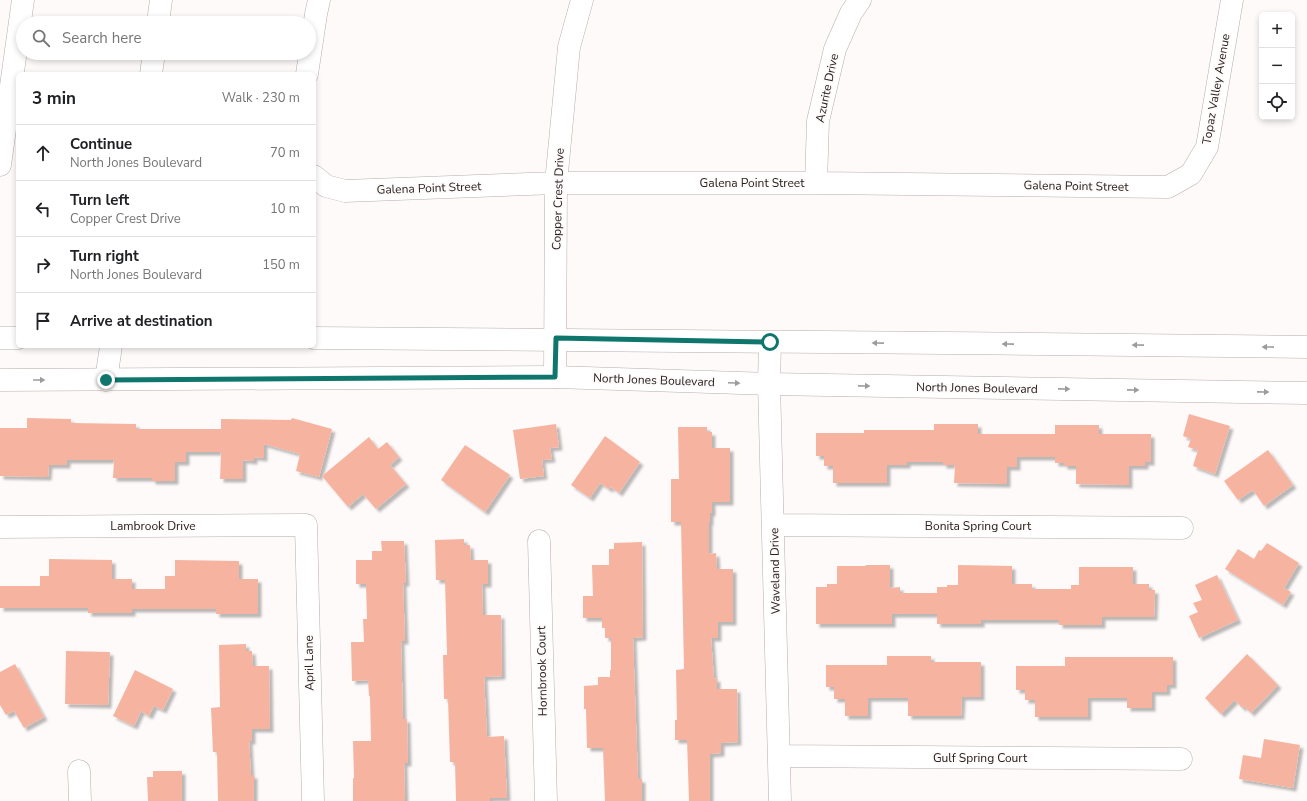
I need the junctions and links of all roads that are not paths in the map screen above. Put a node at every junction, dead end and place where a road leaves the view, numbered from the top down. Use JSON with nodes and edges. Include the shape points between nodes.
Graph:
{"nodes":[{"id":1,"x":23,"y":0,"type":"edge"},
{"id":2,"x":162,"y":0,"type":"edge"},
{"id":3,"x":319,"y":0,"type":"edge"},
{"id":4,"x":582,"y":0,"type":"edge"},
{"id":5,"x":860,"y":0,"type":"edge"},
{"id":6,"x":1232,"y":0,"type":"edge"},
{"id":7,"x":21,"y":16,"type":"edge"},
{"id":8,"x":159,"y":16,"type":"edge"},
{"id":9,"x":316,"y":16,"type":"edge"},
{"id":10,"x":16,"y":50,"type":"edge"},
{"id":11,"x":153,"y":60,"type":"edge"},
{"id":12,"x":309,"y":60,"type":"edge"},
{"id":13,"x":151,"y":72,"type":"edge"},
{"id":14,"x":307,"y":72,"type":"edge"},
{"id":15,"x":0,"y":165,"type":"edge"},
{"id":16,"x":1191,"y":174,"type":"joint"},
{"id":17,"x":316,"y":178,"type":"edge"},
{"id":18,"x":556,"y":183,"type":"junction"},
{"id":19,"x":816,"y":183,"type":"junction"},
{"id":20,"x":0,"y":338,"type":"edge"},
{"id":21,"x":16,"y":338,"type":"edge"},
{"id":22,"x":316,"y":338,"type":"edge"},
{"id":23,"x":556,"y":338,"type":"junction"},
{"id":24,"x":770,"y":342,"type":"junction"},
{"id":25,"x":1307,"y":347,"type":"edge"},
{"id":26,"x":111,"y":348,"type":"edge"},
{"id":27,"x":555,"y":377,"type":"junction"},
{"id":28,"x":0,"y":380,"type":"edge"},
{"id":29,"x":106,"y":380,"type":"junction"},
{"id":30,"x":770,"y":384,"type":"junction"},
{"id":31,"x":1307,"y":393,"type":"edge"},
{"id":32,"x":306,"y":525,"type":"joint"},
{"id":33,"x":774,"y":525,"type":"junction"},
{"id":34,"x":0,"y":527,"type":"edge"},
{"id":35,"x":1182,"y":528,"type":"dead end"},
{"id":36,"x":539,"y":541,"type":"dead end"},
{"id":37,"x":779,"y":756,"type":"junction"},
{"id":38,"x":1181,"y":759,"type":"dead end"},
{"id":39,"x":79,"y":771,"type":"dead end"},
{"id":40,"x":80,"y":801,"type":"edge"},
{"id":41,"x":313,"y":801,"type":"edge"},
{"id":42,"x":546,"y":801,"type":"edge"},
{"id":43,"x":780,"y":801,"type":"edge"}],
"edges":[{"from":1,"to":7,"type":"street"},
{"from":2,"to":8,"type":"street"},
{"from":3,"to":9,"type":"street"},
{"from":4,"to":18,"type":"street","name":"Copper Crest Drive","via":[[568,47]]},
{"from":5,"to":19,"type":"street","name":"Azurite Drive","via":[[851,13],[835,49],[818,121]]},
{"from":6,"to":16,"type":"street","name":"Topaz Valley Avenue","via":[[1207,147]]},
{"from":10,"to":15,"type":"street"},
{"from":11,"to":13,"type":"street"},
{"from":12,"to":14,"type":"street"},
{"from":16,"to":19,"type":"street","name":"Galena Point Street","via":[[1168,187]]},
{"from":17,"to":18,"type":"street","name":"Galena Point Street","via":[[326,186],[345,191]]},
{"from":18,"to":19,"type":"street","name":"Galena Point Street"},
{"from":18,"to":23,"type":"street","name":"Copper Crest Drive"},
{"from":20,"to":21,"type":"street"},
{"from":22,"to":23,"type":"street"},
{"from":23,"to":24,"type":"street"},
{"from":23,"to":27,"type":"street","name":"Copper Crest Drive"},
{"from":25,"to":24,"type":"street","one_way":true},
{"from":24,"to":30,"type":"street","name":"Waveland Drive"},
{"from":26,"to":29,"type":"street"},
{"from":27,"to":29,"type":"street","name":"North Jones Boulevard"},
{"from":27,"to":30,"type":"street","name":"North Jones Boulevard","one_way":true},
{"from":28,"to":29,"type":"street","name":"North Jones Boulevard","one_way":true},
{"from":30,"to":31,"type":"street","name":"North Jones Boulevard","one_way":true},
{"from":30,"to":33,"type":"street","name":"Waveland Drive"},
{"from":32,"to":34,"type":"street","name":"Lambrook Drive"},
{"from":32,"to":41,"type":"street","name":"April Lane"},
{"from":33,"to":35,"type":"street","name":"Bonita Spring Court"},
{"from":33,"to":37,"type":"street","name":"Waveland Drive"},
{"from":36,"to":42,"type":"street","name":"Hornbrook Court"},
{"from":37,"to":38,"type":"street","name":"Gulf Spring Court"},
{"from":37,"to":43,"type":"street","name":"Waveland Drive"},
{"from":39,"to":40,"type":"street"}]}
